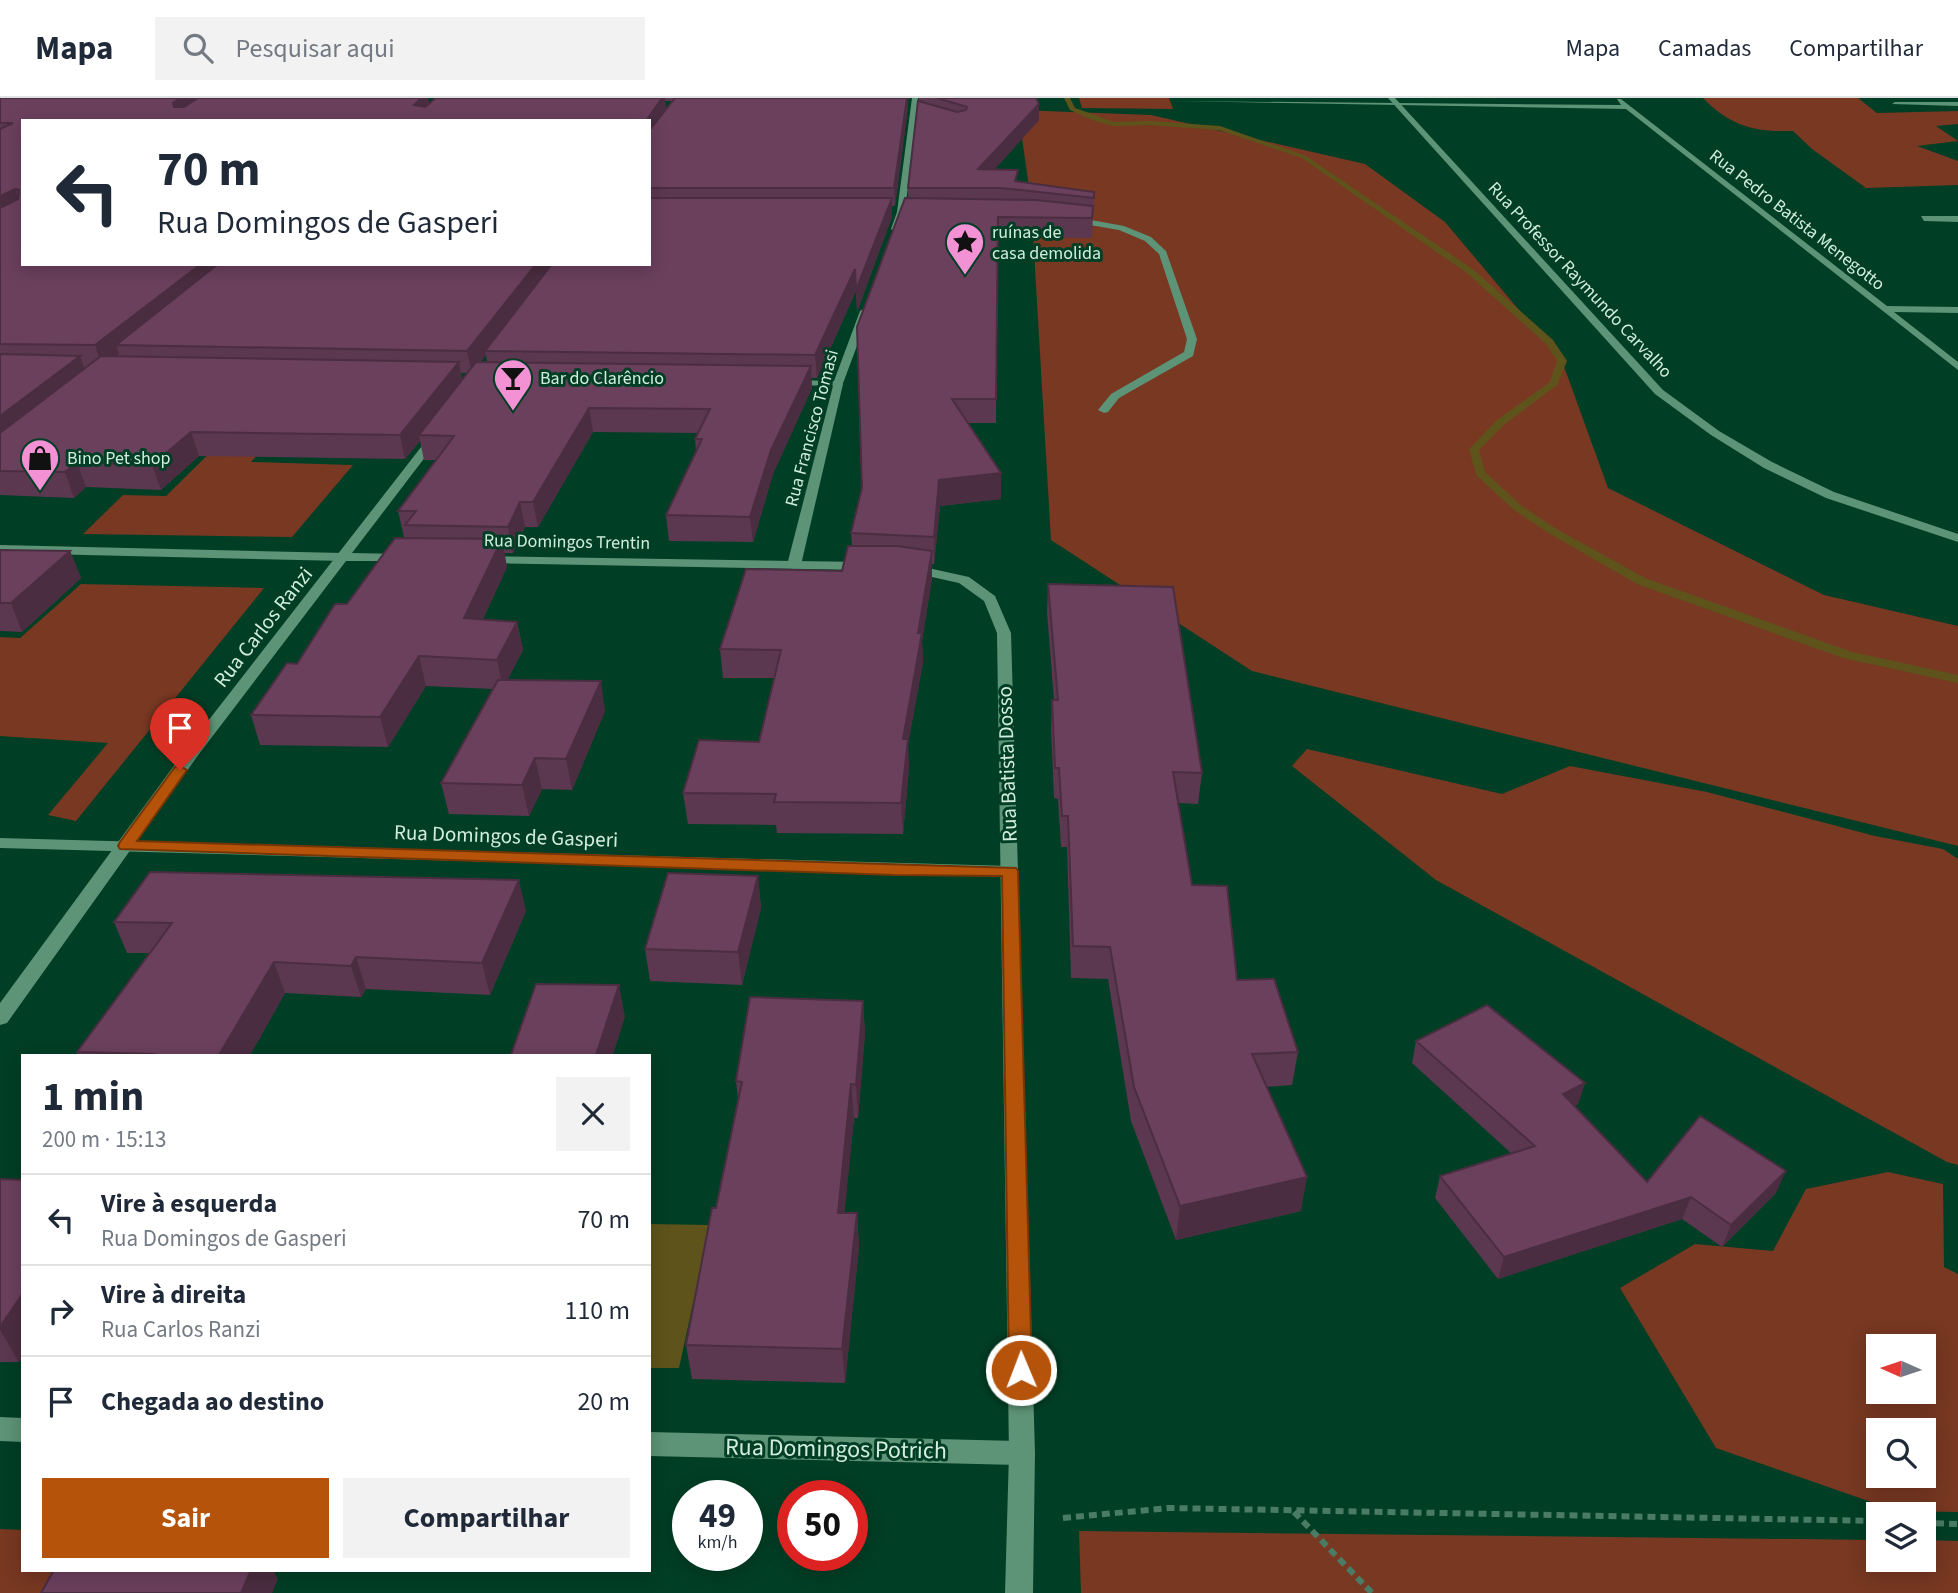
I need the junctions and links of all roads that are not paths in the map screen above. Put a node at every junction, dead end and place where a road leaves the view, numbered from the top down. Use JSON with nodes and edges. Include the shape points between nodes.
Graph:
{"nodes":[{"id":1,"x":1616,"y":98,"type":"edge"},
{"id":2,"x":1176,"y":101,"type":"dead end"},
{"id":3,"x":1393,"y":101,"type":"edge"},
{"id":4,"x":902,"y":104,"type":"edge"},
{"id":5,"x":914,"y":104,"type":"edge"},
{"id":6,"x":1895,"y":104,"type":"dead end"},
{"id":7,"x":1958,"y":104,"type":"edge"},
{"id":8,"x":1628,"y":107,"type":"junction"},
{"id":9,"x":925,"y":114,"type":"edge"},
{"id":10,"x":887,"y":212,"type":"edge"},
{"id":11,"x":901,"y":212,"type":"junction"},
{"id":12,"x":914,"y":212,"type":"edge"},
{"id":13,"x":1052,"y":216,"type":"edge"},
{"id":14,"x":1924,"y":218,"type":"dead end"},
{"id":15,"x":1958,"y":219,"type":"edge"},
{"id":16,"x":892,"y":237,"type":"edge"},
{"id":17,"x":869,"y":301,"type":"edge"},
{"id":18,"x":1884,"y":309,"type":"junction"},
{"id":19,"x":1958,"y":310,"type":"edge"},
{"id":20,"x":1958,"y":367,"type":"edge"},
{"id":21,"x":783,"y":383,"type":"edge"},
{"id":22,"x":838,"y":384,"type":"junction"},
{"id":23,"x":1104,"y":410,"type":"dead end"},
{"id":24,"x":445,"y":423,"type":"edge"},
{"id":25,"x":1958,"y":538,"type":"edge"},
{"id":26,"x":0,"y":549,"type":"edge"},
{"id":27,"x":343,"y":557,"type":"junction"},
{"id":28,"x":411,"y":558,"type":"edge"},
{"id":29,"x":466,"y":559,"type":"edge"},
{"id":30,"x":794,"y":565,"type":"junction"},
{"id":31,"x":964,"y":579,"type":"joint"},
{"id":32,"x":0,"y":843,"type":"edge"},
{"id":33,"x":125,"y":846,"type":"junction"},
{"id":34,"x":1010,"y":871,"type":"junction"},
{"id":35,"x":0,"y":1018,"type":"edge"},
{"id":36,"x":0,"y":1429,"type":"edge"},
{"id":37,"x":21,"y":1430,"type":"edge"},
{"id":38,"x":651,"y":1444,"type":"edge"},
{"id":39,"x":1022,"y":1454,"type":"junction"},
{"id":40,"x":1019,"y":1593,"type":"edge"}],
"edges":[{"from":1,"to":8,"type":"street","name":"Rua Pedro Batista Menegotto"},
{"from":2,"to":3,"type":"street"},
{"from":3,"to":8,"type":"street"},
{"from":3,"to":25,"type":"street","name":"Rua Professor Raymundo Carvalho","via":[[1659,392],[1768,465],[1818,489]]},
{"from":4,"to":5,"type":"street"},
{"from":5,"to":9,"type":"street"},
{"from":5,"to":11,"type":"street"},
{"from":6,"to":7,"type":"street"},
{"from":8,"to":18,"type":"street","name":"Rua Pedro Batista Menegotto"},
{"from":10,"to":11,"type":"street"},
{"from":11,"to":12,"type":"street"},
{"from":11,"to":16,"type":"street"},
{"from":13,"to":23,"type":"street","via":[[1121,228],[1148,239],[1163,253],[1192,339],[1189,354],[1115,396]]},
{"from":14,"to":15,"type":"street"},
{"from":17,"to":22,"type":"street","name":"Rua Francisco Tomasi"},
{"from":18,"to":19,"type":"street"},
{"from":18,"to":20,"type":"street","name":"Rua Pedro Batista Menegotto"},
{"from":21,"to":22,"type":"street"},
{"from":22,"to":30,"type":"street","name":"Rua Francisco Tomasi"},
{"from":24,"to":27,"type":"street","name":"Rua Carlos Ranzi"},
{"from":26,"to":27,"type":"street"},
{"from":27,"to":28,"type":"street"},
{"from":27,"to":33,"type":"street","name":"Rua Carlos Ranzi"},
{"from":29,"to":30,"type":"street","name":"Rua Domingos Trentin"},
{"from":30,"to":31,"type":"street","name":"Rua Domingos Trentin","via":[[928,570]]},
{"from":31,"to":34,"type":"street","name":"Rua Batista Dosso","via":[[990,599],[1004,634]]},
{"from":32,"to":33,"type":"street","name":"Rua Domingos de Gasperi"},
{"from":33,"to":34,"type":"street","name":"Rua Domingos de Gasperi"},
{"from":33,"to":35,"type":"street","name":"Rua Carlos Ranzi"},
{"from":34,"to":39,"type":"street","name":"Rua Batista Dosso"},
{"from":36,"to":37,"type":"street"},
{"from":38,"to":39,"type":"street","name":"Rua Domingos Potrich"},
{"from":39,"to":40,"type":"street","name":"Rua Batista Dosso"}]}
